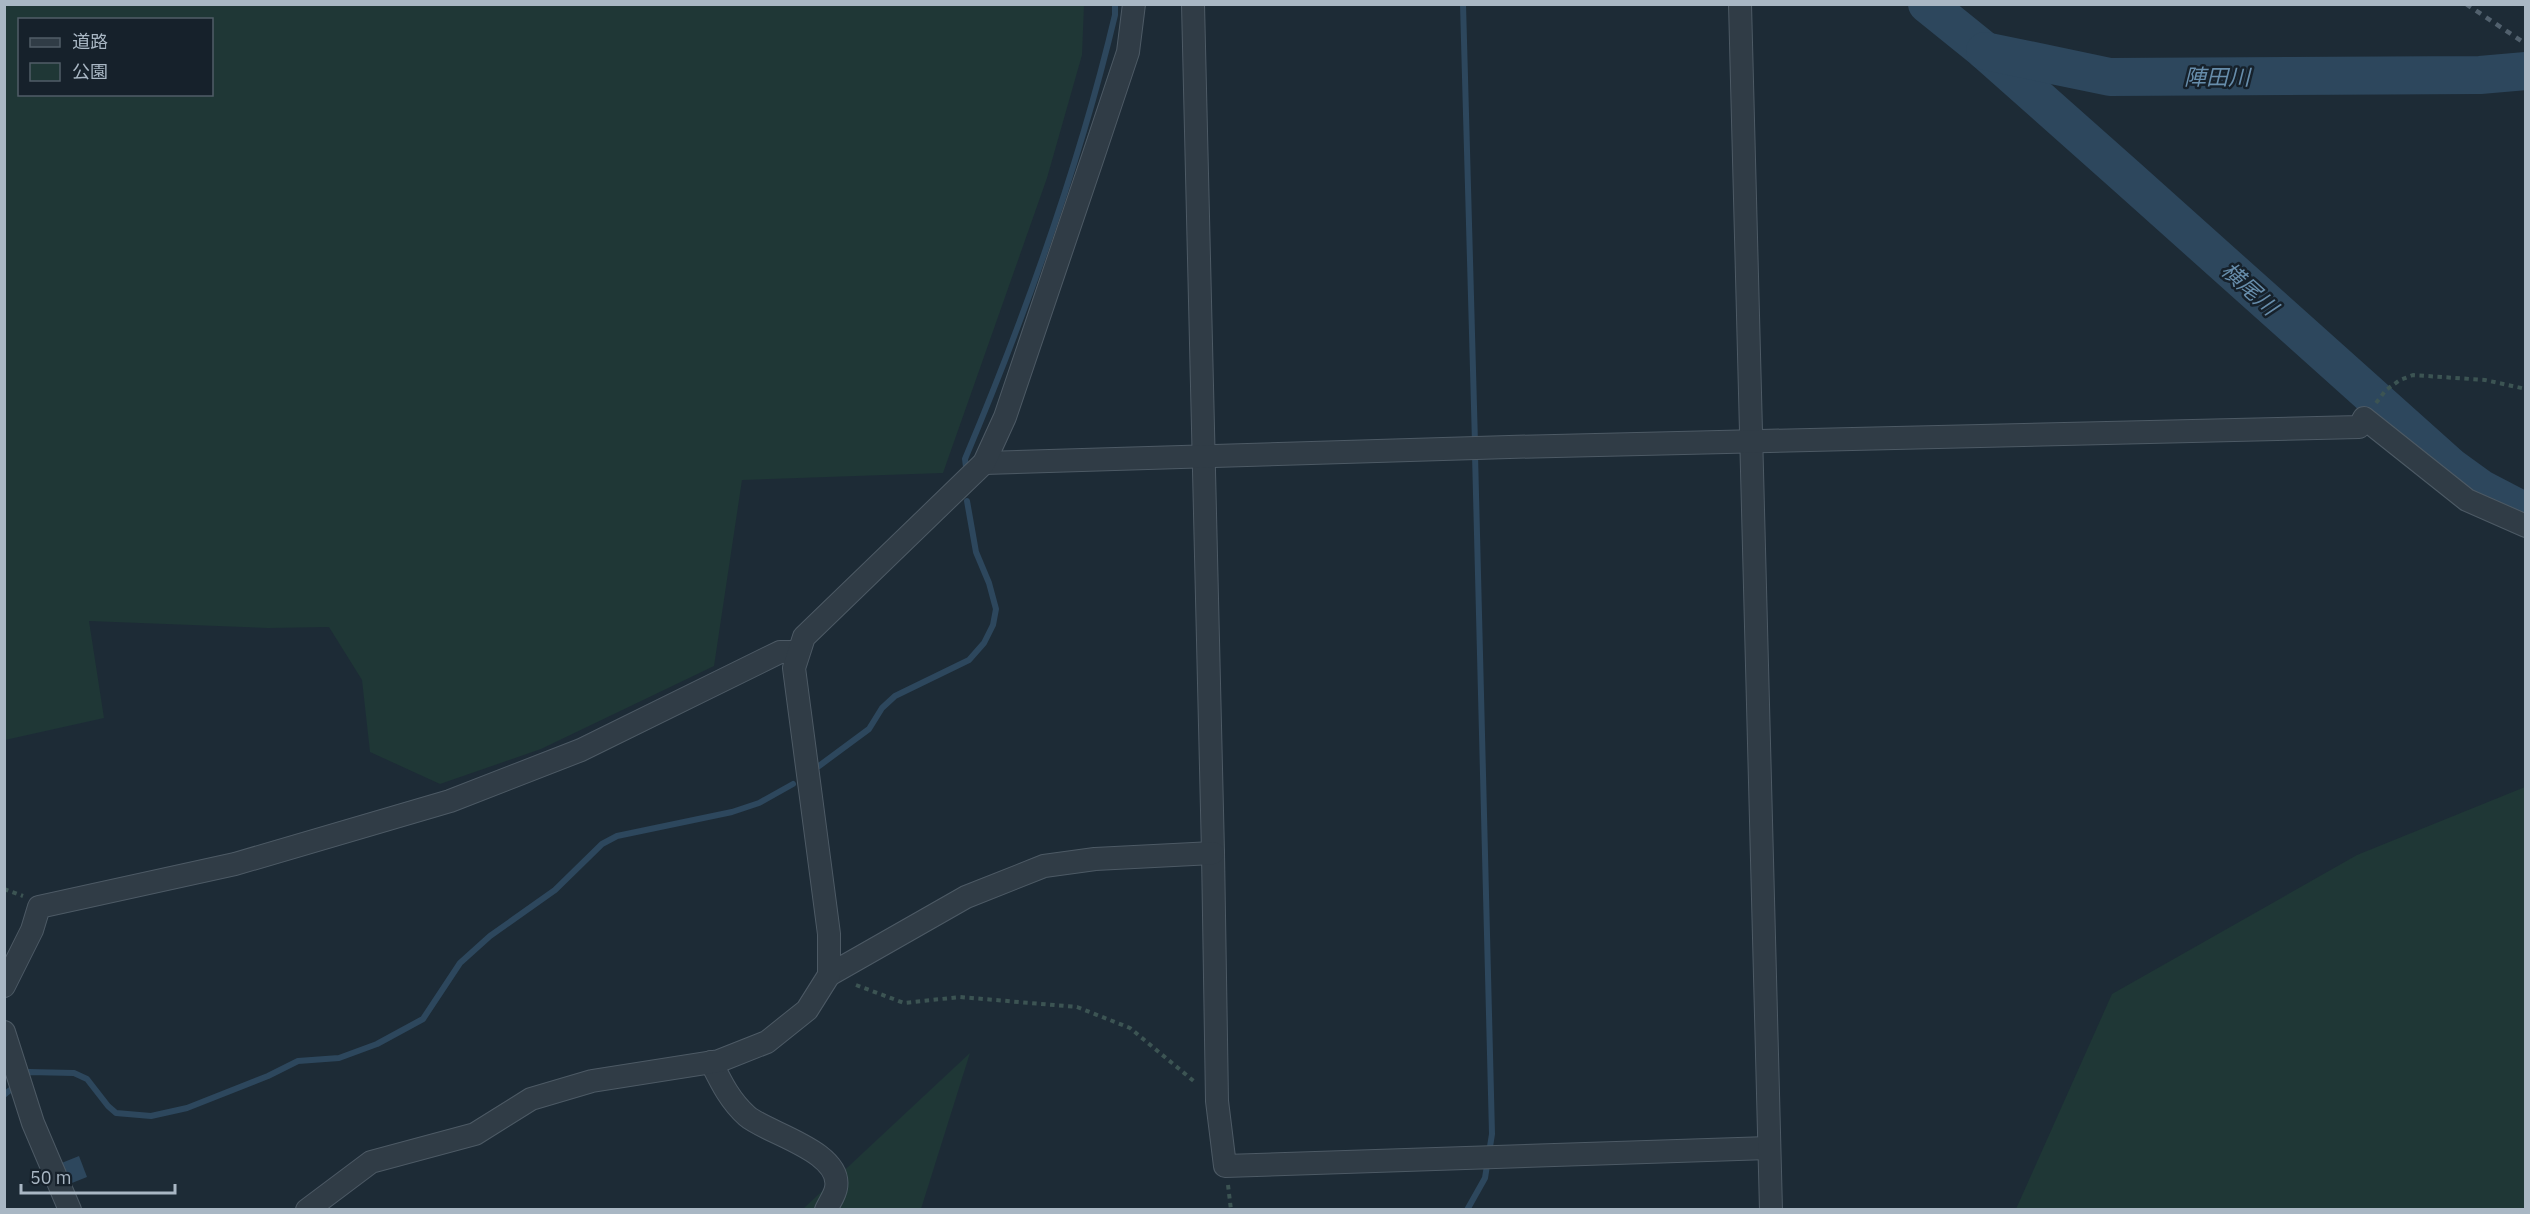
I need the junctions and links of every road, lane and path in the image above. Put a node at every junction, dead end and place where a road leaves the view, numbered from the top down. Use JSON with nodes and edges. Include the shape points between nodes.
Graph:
{"nodes":[{"id":1,"x":1134,"y":4,"type":"edge"},
{"id":2,"x":1193,"y":4,"type":"edge"},
{"id":3,"x":1740,"y":4,"type":"edge"},
{"id":4,"x":2526,"y":389,"type":"edge"},
{"id":5,"x":2386,"y":390,"type":"dead end"},
{"id":6,"x":1749,"y":442,"type":"junction"},
{"id":7,"x":1204,"y":457,"type":"junction"},
{"id":8,"x":984,"y":463,"type":"junction"},
{"id":9,"x":2526,"y":526,"type":"edge"},
{"id":10,"x":797,"y":652,"type":"junction"},
{"id":11,"x":1213,"y":853,"type":"junction"},
{"id":12,"x":830,"y":975,"type":"junction"},
{"id":13,"x":4,"y":986,"type":"edge"},
{"id":14,"x":4,"y":1032,"type":"edge"},
{"id":15,"x":711,"y":1062,"type":"junction"},
{"id":16,"x":1217,"y":1101,"type":"junction"},
{"id":17,"x":1769,"y":1148,"type":"junction"},
{"id":18,"x":70,"y":1209,"type":"edge"},
{"id":19,"x":307,"y":1209,"type":"edge"},
{"id":20,"x":826,"y":1209,"type":"edge"},
{"id":21,"x":1771,"y":1209,"type":"edge"}],
"edges":[{"from":1,"to":8,"type":"street","via":[[1128,52],[1005,417]]},
{"from":2,"to":7,"type":"street"},
{"from":3,"to":6,"type":"street"},
{"from":4,"to":5,"type":"path","via":[[2485,380],[2413,375]]},
{"from":6,"to":7,"type":"street"},
{"from":6,"to":9,"type":"street","via":[[2359,427],[2364,418],[2468,500]]},
{"from":6,"to":17,"type":"street"},
{"from":7,"to":8,"type":"street"},
{"from":7,"to":11,"type":"street"},
{"from":8,"to":10,"type":"street","via":[[804,637]]},
{"from":10,"to":12,"type":"street","via":[[794,668],[829,934]]},
{"from":10,"to":13,"type":"street","via":[[780,652],[581,750],[450,801],[235,864],[39,907]]},
{"from":11,"to":12,"type":"street","via":[[1095,859],[1044,866],[966,897]]},
{"from":11,"to":16,"type":"street"},
{"from":12,"to":15,"type":"street","via":[[807,1010],[767,1042]]},
{"from":12,"to":16,"type":"path","via":[[904,1002],[960,998],[1077,1007],[1130,1028]]},
{"from":14,"to":18,"type":"street","via":[[33,1123]]},
{"from":15,"to":19,"type":"street","via":[[592,1081],[531,1099],[475,1134],[371,1162]]},
{"from":15,"to":20,"type":"street","via":[[729,1098],[749,1118],[795,1139],[823,1159],[834,1175],[836,1188]]},
{"from":16,"to":17,"type":"street","via":[[1225,1166]]},
{"from":17,"to":21,"type":"street"}]}
